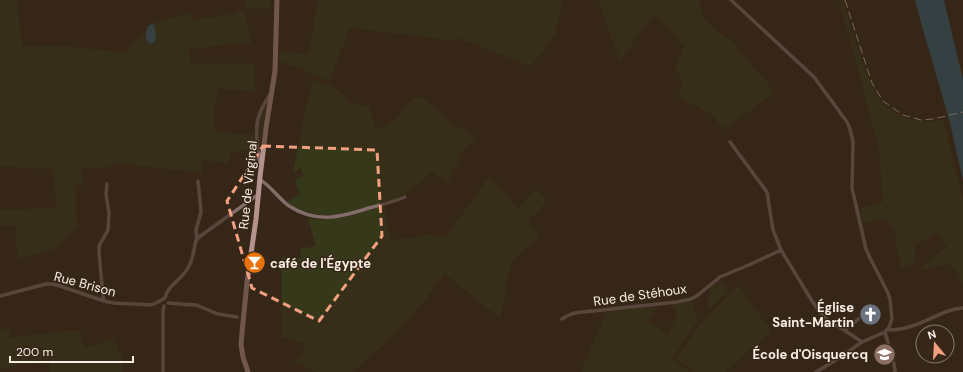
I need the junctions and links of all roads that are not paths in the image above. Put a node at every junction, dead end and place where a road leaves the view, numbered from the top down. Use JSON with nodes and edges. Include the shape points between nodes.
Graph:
{"nodes":[{"id":1,"x":277,"y":0,"type":"edge"},
{"id":2,"x":731,"y":0,"type":"edge"},
{"id":3,"x":272,"y":91,"type":"junction"},
{"id":4,"x":730,"y":142,"type":"dead end"},
{"id":5,"x":261,"y":168,"type":"junction"},
{"id":6,"x":260,"y":180,"type":"junction"},
{"id":7,"x":198,"y":181,"type":"dead end"},
{"id":8,"x":108,"y":184,"type":"dead end"},
{"id":9,"x":258,"y":194,"type":"junction"},
{"id":10,"x":405,"y":197,"type":"dead end"},
{"id":11,"x":197,"y":240,"type":"junction"},
{"id":12,"x":781,"y":250,"type":"junction"},
{"id":13,"x":0,"y":296,"type":"edge"},
{"id":14,"x":163,"y":300,"type":"junction"},
{"id":15,"x":104,"y":301,"type":"junction"},
{"id":16,"x":168,"y":303,"type":"junction"},
{"id":17,"x":164,"y":306,"type":"junction"},
{"id":18,"x":963,"y":308,"type":"edge"},
{"id":19,"x":237,"y":316,"type":"dead end"},
{"id":20,"x":860,"y":318,"type":"dead end"},
{"id":21,"x":562,"y":320,"type":"dead end"},
{"id":22,"x":844,"y":330,"type":"junction"},
{"id":23,"x":886,"y":331,"type":"junction"},
{"id":24,"x":862,"y":342,"type":"junction"},
{"id":25,"x":163,"y":372,"type":"edge"},
{"id":26,"x":248,"y":372,"type":"edge"},
{"id":27,"x":816,"y":372,"type":"edge"},
{"id":28,"x":895,"y":372,"type":"edge"}],
"edges":[{"from":1,"to":3,"type":"street","name":"Rue de Virginal"},
{"from":2,"to":23,"type":"street","via":[[814,77],[850,129],[854,150],[852,188],[866,249],[890,299],[892,319]]},
{"from":3,"to":5,"type":"street","name":"Rue de Virginal"},
{"from":3,"to":5,"type":"street","via":[[258,118]]},
{"from":4,"to":12,"type":"street","via":[[767,192],[773,230]]},
{"from":5,"to":6,"type":"street","name":"Rue de Virginal"},
{"from":6,"to":9,"type":"street","name":"Rue de Virginal"},
{"from":6,"to":10,"type":"street","via":[[291,207],[305,214],[323,218],[353,213]]},
{"from":7,"to":11,"type":"street","via":[[200,212],[196,230]]},
{"from":8,"to":15,"type":"street","via":[[108,230],[99,246]]},
{"from":9,"to":11,"type":"street"},
{"from":9,"to":26,"type":"street","name":"Rue de Virginal","via":[[241,344]]},
{"from":11,"to":14,"type":"street","via":[[188,268]]},
{"from":12,"to":21,"type":"street","name":"Rue de Stéhoux","via":[[720,277],[689,300],[574,313]]},
{"from":12,"to":22,"type":"street","via":[[823,316]]},
{"from":13,"to":15,"type":"street","name":"Rue Brison","via":[[52,284]]},
{"from":14,"to":15,"type":"street","name":"Rue Brison","via":[[151,305]]},
{"from":14,"to":16,"type":"street","via":[[167,300]]},
{"from":14,"to":17,"type":"street"},
{"from":16,"to":17,"type":"street"},
{"from":16,"to":19,"type":"street","via":[[196,305],[218,314]]},
{"from":17,"to":25,"type":"street"},
{"from":18,"to":23,"type":"street","via":[[946,312],[911,327]]},
{"from":20,"to":22,"type":"street"},
{"from":22,"to":24,"type":"street"},
{"from":23,"to":24,"type":"street"},
{"from":23,"to":28,"type":"street"},
{"from":24,"to":27,"type":"street"}]}
